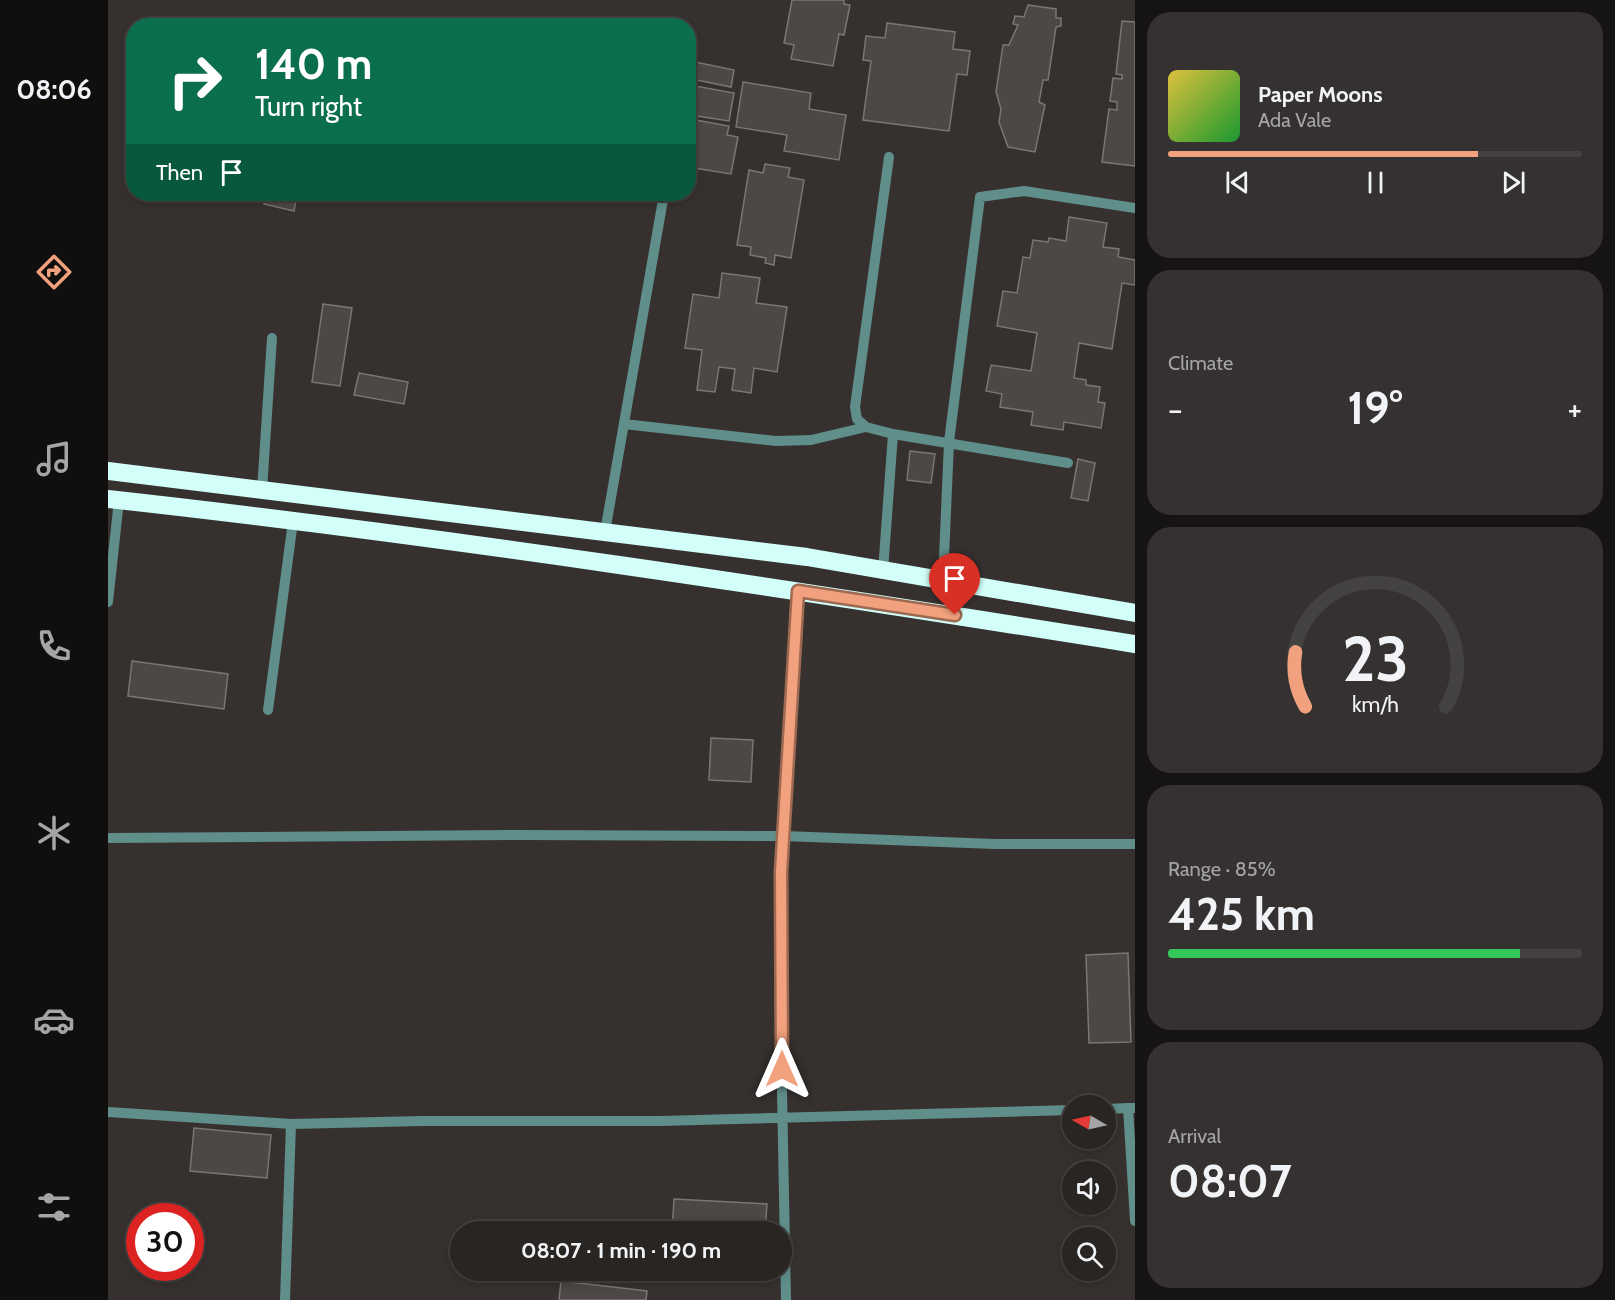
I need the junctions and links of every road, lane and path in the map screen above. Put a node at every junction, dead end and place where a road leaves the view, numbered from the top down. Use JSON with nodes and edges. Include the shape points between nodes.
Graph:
{"nodes":[{"id":1,"x":890,"y":157,"type":"dead end"},
{"id":2,"x":663,"y":201,"type":"edge"},
{"id":3,"x":1135,"y":208,"type":"edge"},
{"id":4,"x":272,"y":338,"type":"dead end"},
{"id":5,"x":624,"y":424,"type":"junction"},
{"id":6,"x":866,"y":427,"type":"junction"},
{"id":7,"x":892,"y":434,"type":"junction"},
{"id":8,"x":949,"y":442,"type":"junction"},
{"id":9,"x":1068,"y":463,"type":"dead end"},
{"id":10,"x":108,"y":471,"type":"edge"},
{"id":11,"x":262,"y":490,"type":"junction"},
{"id":12,"x":113,"y":500,"type":"edge"},
{"id":13,"x":293,"y":521,"type":"junction"},
{"id":14,"x":605,"y":532,"type":"junction"},
{"id":15,"x":882,"y":571,"type":"junction"},
{"id":16,"x":943,"y":581,"type":"junction"},
{"id":17,"x":798,"y":591,"type":"junction"},
{"id":18,"x":108,"y":602,"type":"edge"},
{"id":19,"x":1135,"y":613,"type":"edge"},
{"id":20,"x":1135,"y":644,"type":"edge"},
{"id":21,"x":268,"y":710,"type":"dead end"},
{"id":22,"x":784,"y":836,"type":"junction"},
{"id":23,"x":108,"y":838,"type":"edge"},
{"id":24,"x":1135,"y":844,"type":"edge"},
{"id":25,"x":1132,"y":1108,"type":"edge"},
{"id":26,"x":1116,"y":1109,"type":"edge"},
{"id":27,"x":1062,"y":1110,"type":"edge"},
{"id":28,"x":108,"y":1112,"type":"edge"},
{"id":29,"x":782,"y":1119,"type":"junction"},
{"id":30,"x":291,"y":1124,"type":"junction"},
{"id":31,"x":1135,"y":1221,"type":"edge"},
{"id":32,"x":285,"y":1300,"type":"edge"},
{"id":33,"x":786,"y":1300,"type":"edge"}],
"edges":[{"from":1,"to":6,"type":"street","via":[[855,407],[856,419]]},
{"from":2,"to":5,"type":"street"},
{"from":3,"to":8,"type":"street","via":[[1024,190],[980,197]]},
{"from":4,"to":11,"type":"street"},
{"from":5,"to":6,"type":"street","via":[[776,441],[811,440]]},
{"from":5,"to":14,"type":"street"},
{"from":6,"to":7,"type":"street"},
{"from":7,"to":8,"type":"street"},
{"from":7,"to":15,"type":"street"},
{"from":8,"to":9,"type":"street"},
{"from":8,"to":16,"type":"street"},
{"from":10,"to":11,"type":"highway"},
{"from":11,"to":14,"type":"highway"},
{"from":12,"to":13,"type":"highway"},
{"from":12,"to":18,"type":"street"},
{"from":13,"to":17,"type":"highway"},
{"from":13,"to":21,"type":"street"},
{"from":14,"to":15,"type":"highway","via":[[807,557]]},
{"from":15,"to":16,"type":"highway"},
{"from":16,"to":19,"type":"highway"},
{"from":17,"to":20,"type":"highway"},
{"from":17,"to":22,"type":"street"},
{"from":22,"to":23,"type":"street"},
{"from":22,"to":24,"type":"street","via":[[995,844]]},
{"from":22,"to":29,"type":"street"},
{"from":25,"to":26,"type":"street"},
{"from":25,"to":31,"type":"street"},
{"from":27,"to":29,"type":"street"},
{"from":28,"to":30,"type":"street"},
{"from":29,"to":30,"type":"street"},
{"from":29,"to":33,"type":"street"},
{"from":30,"to":32,"type":"street"}]}
